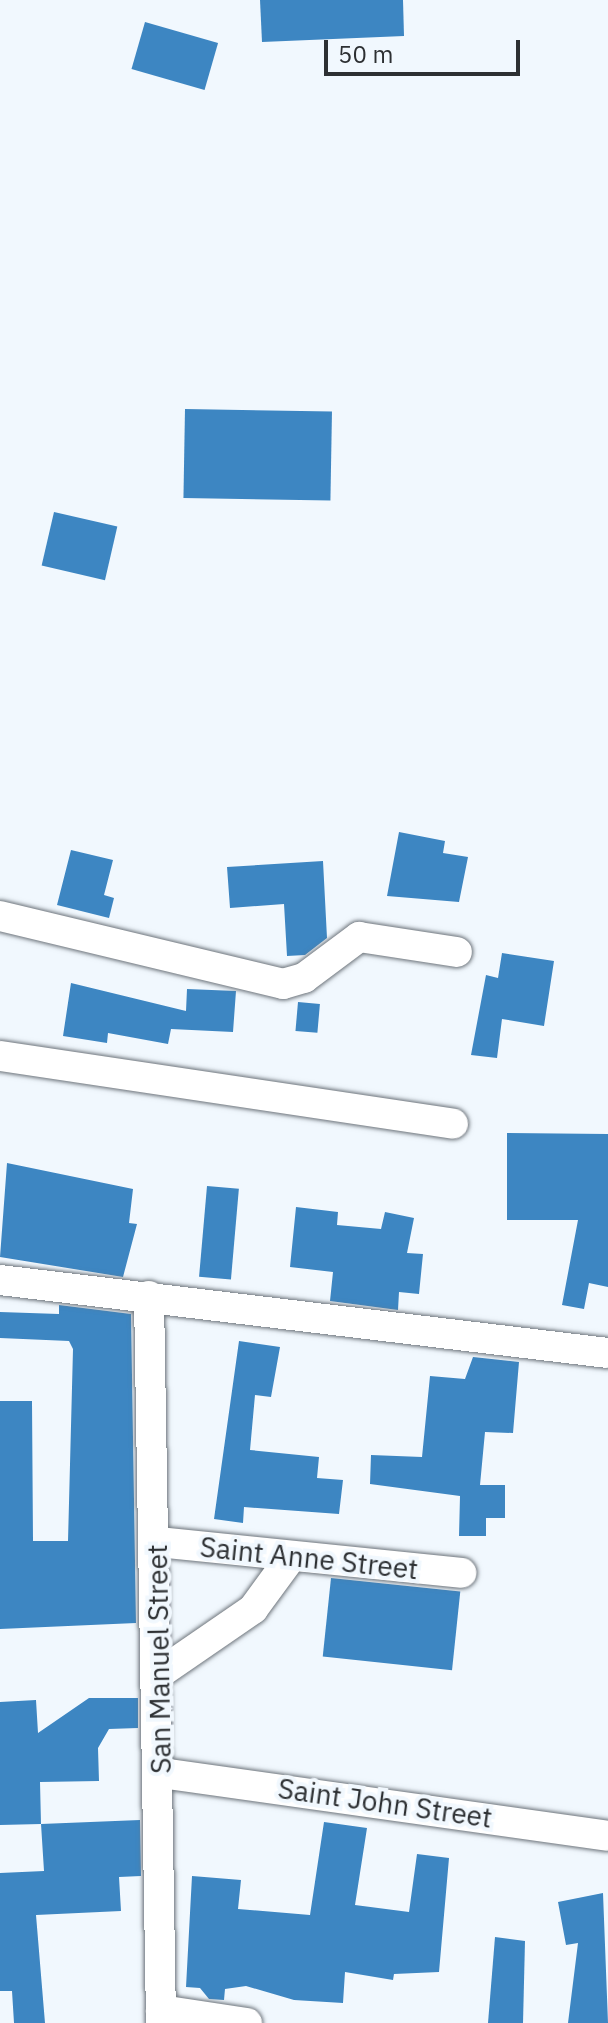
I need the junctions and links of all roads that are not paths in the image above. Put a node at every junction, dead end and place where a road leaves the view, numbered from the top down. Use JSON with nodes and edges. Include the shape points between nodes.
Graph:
{"nodes":[{"id":1,"x":0,"y":916,"type":"edge"},
{"id":2,"x":457,"y":952,"type":"dead end"},
{"id":3,"x":0,"y":1056,"type":"edge"},
{"id":4,"x":453,"y":1124,"type":"dead end"},
{"id":5,"x":0,"y":1280,"type":"edge"},
{"id":6,"x":149,"y":1296,"type":"junction"},
{"id":7,"x":608,"y":1353,"type":"edge"},
{"id":8,"x":158,"y":1542,"type":"junction"},
{"id":9,"x":291,"y":1557,"type":"junction"},
{"id":10,"x":461,"y":1573,"type":"dead end"},
{"id":11,"x":160,"y":1673,"type":"junction"},
{"id":12,"x":161,"y":1773,"type":"junction"},
{"id":13,"x":608,"y":1836,"type":"edge"},
{"id":14,"x":161,"y":2017,"type":"edge"},
{"id":15,"x":247,"y":2023,"type":"edge"}],
"edges":[{"from":1,"to":2,"type":"street","via":[[283,984],[304,978],[359,937]]},
{"from":3,"to":4,"type":"street"},
{"from":5,"to":6,"type":"street"},
{"from":6,"to":7,"type":"street"},
{"from":6,"to":8,"type":"street","name":"San Manuel Street"},
{"from":8,"to":9,"type":"street","name":"Saint Anne Street"},
{"from":8,"to":11,"type":"street","name":"San Manuel Street"},
{"from":9,"to":10,"type":"street","name":"Saint Anne Street"},
{"from":9,"to":11,"type":"street","via":[[253,1609]]},
{"from":11,"to":12,"type":"street","name":"San Manuel Street"},
{"from":12,"to":13,"type":"street","name":"Saint John Street"},
{"from":12,"to":14,"type":"street","name":"San Manuel Street"},
{"from":14,"to":15,"type":"street"}]}
